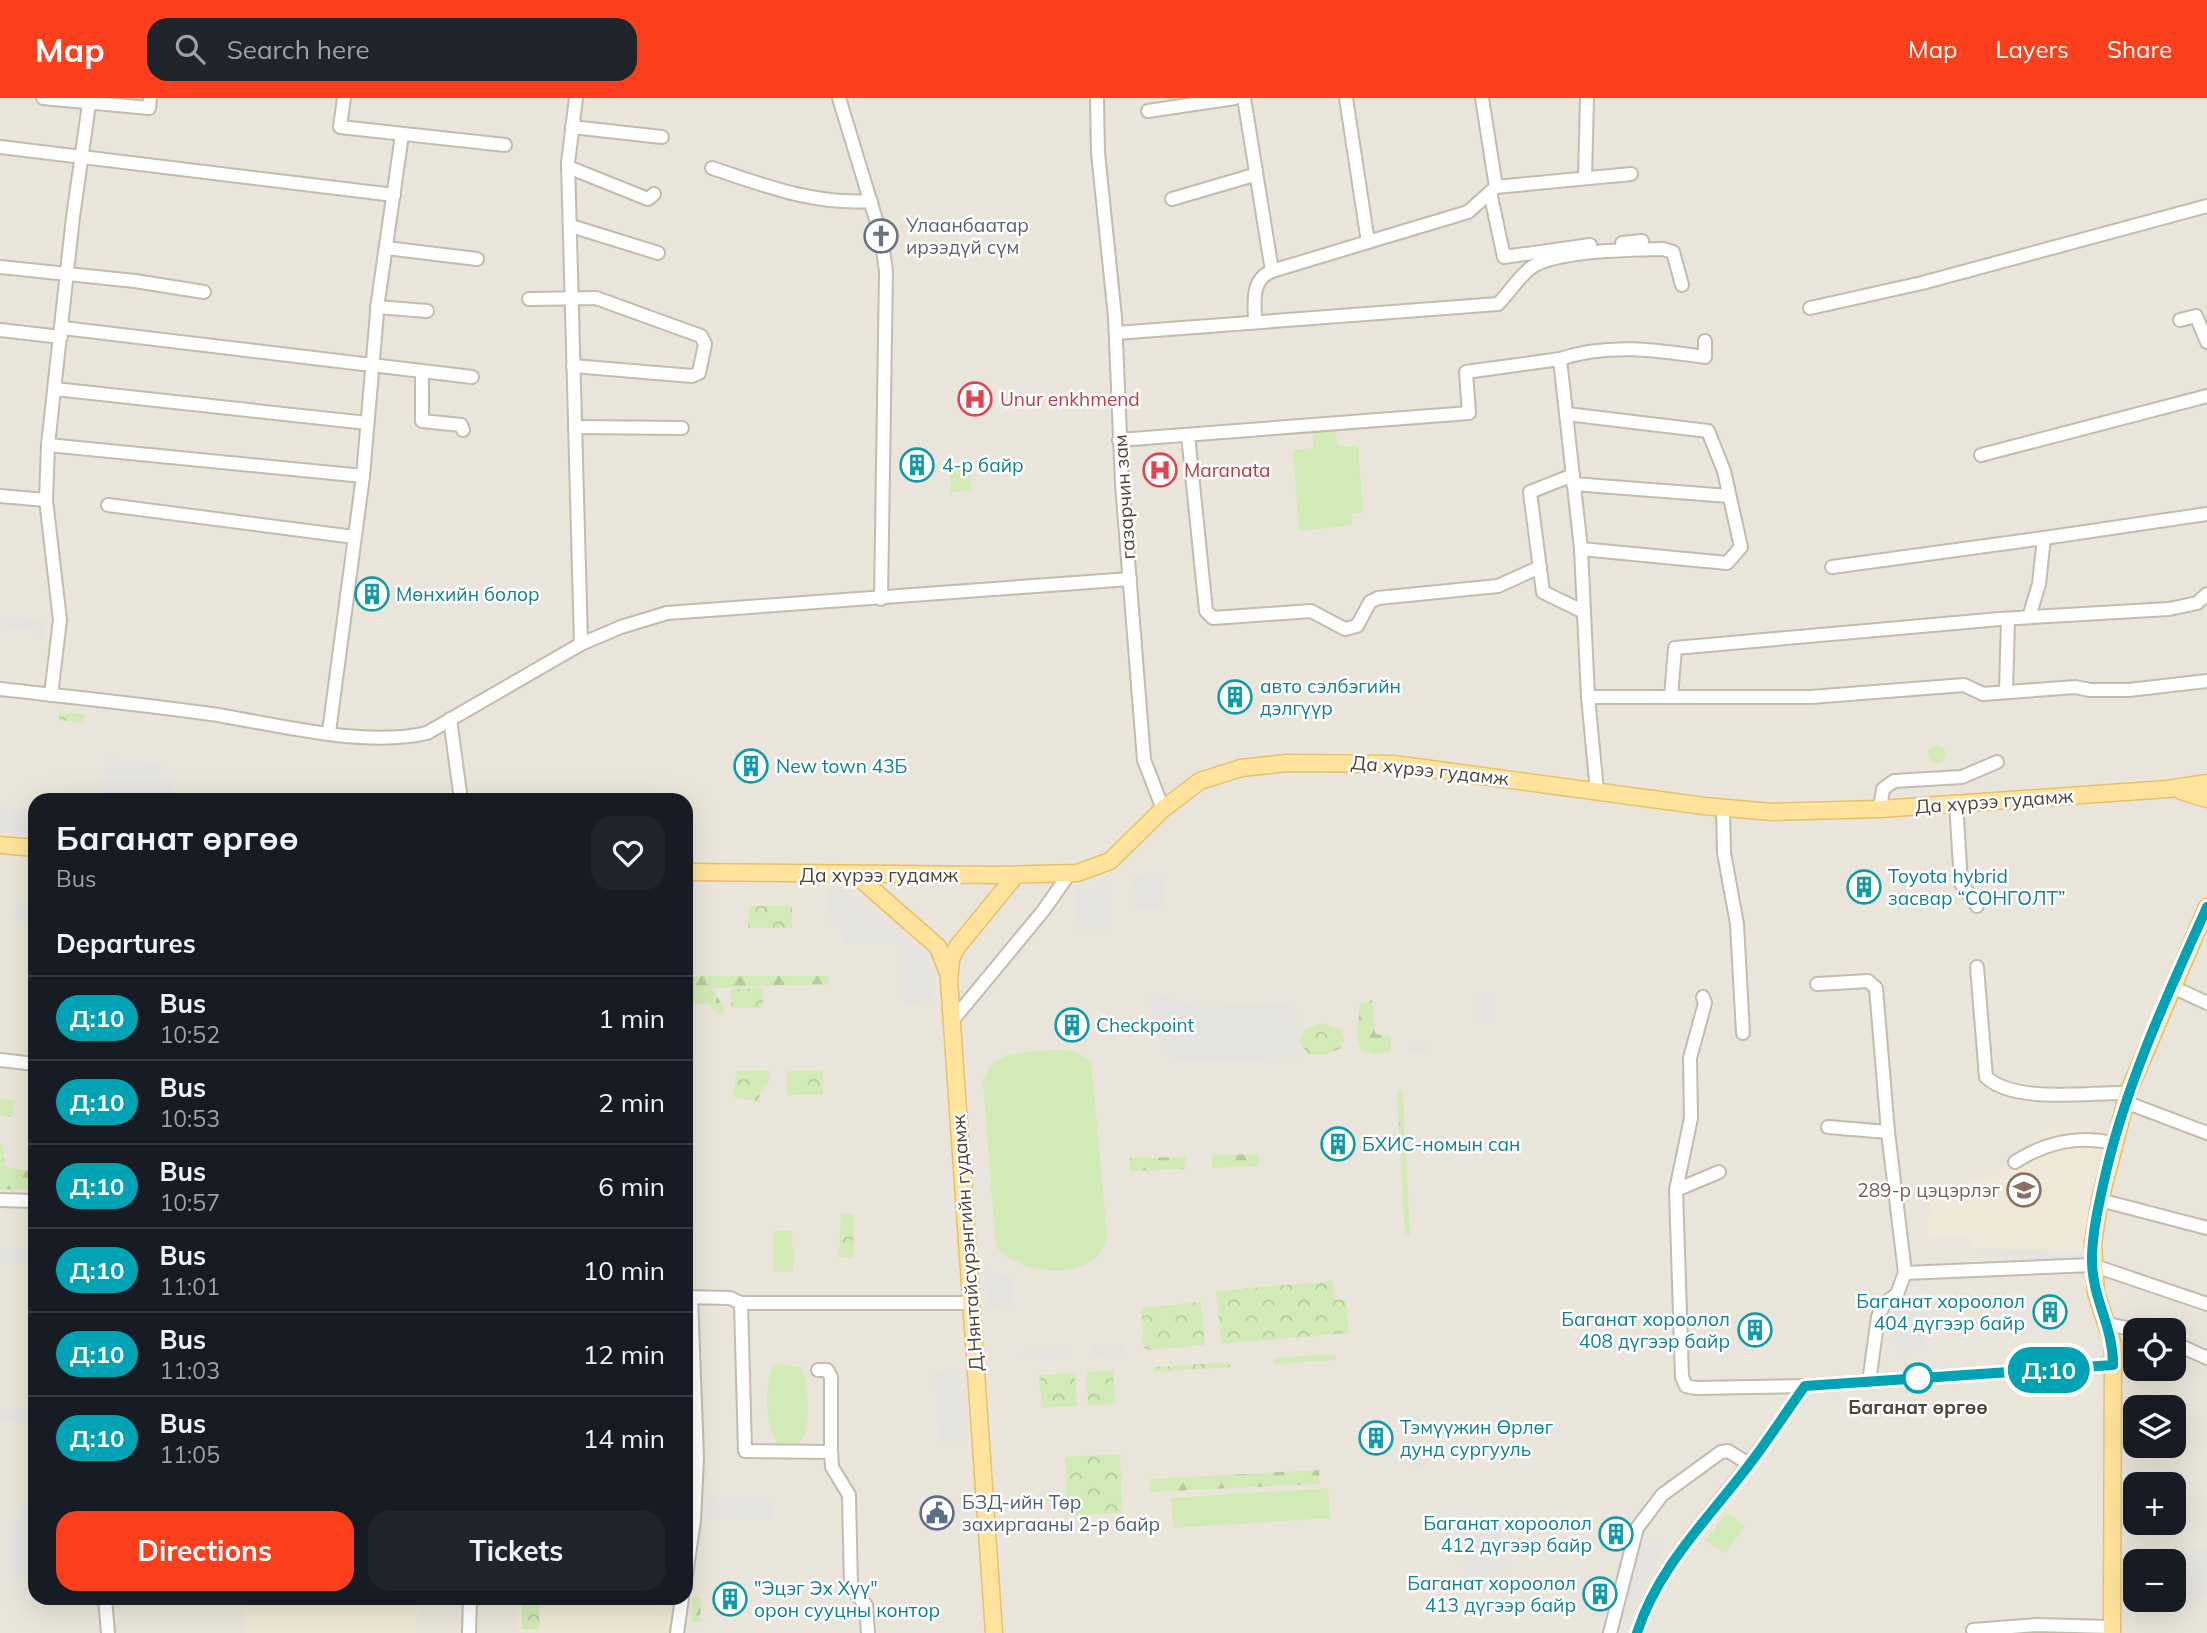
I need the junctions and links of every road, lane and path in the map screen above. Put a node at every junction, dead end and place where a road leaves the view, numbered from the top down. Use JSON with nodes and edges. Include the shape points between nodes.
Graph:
{"nodes":[{"id":1,"x":43,"y":98,"type":"edge"},
{"id":2,"x":150,"y":98,"type":"edge"},
{"id":3,"x":344,"y":98,"type":"edge"},
{"id":4,"x":576,"y":98,"type":"edge"},
{"id":5,"x":839,"y":98,"type":"edge"},
{"id":6,"x":1097,"y":98,"type":"edge"},
{"id":7,"x":1235,"y":98,"type":"edge"},
{"id":8,"x":1244,"y":98,"type":"edge"},
{"id":9,"x":1346,"y":98,"type":"edge"},
{"id":10,"x":1482,"y":98,"type":"edge"},
{"id":11,"x":1587,"y":98,"type":"edge"},
{"id":12,"x":89,"y":104,"type":"junction"},
{"id":13,"x":1148,"y":111,"type":"dead end"},
{"id":14,"x":572,"y":127,"type":"junction"},
{"id":15,"x":402,"y":135,"type":"junction"},
{"id":16,"x":662,"y":137,"type":"dead end"},
{"id":17,"x":505,"y":145,"type":"dead end"},
{"id":18,"x":0,"y":148,"type":"edge"},
{"id":19,"x":83,"y":157,"type":"junction"},
{"id":20,"x":568,"y":167,"type":"junction"},
{"id":21,"x":712,"y":168,"type":"dead end"},
{"id":22,"x":1631,"y":174,"type":"dead end"},
{"id":23,"x":1254,"y":175,"type":"junction"},
{"id":24,"x":1586,"y":177,"type":"junction"},
{"id":25,"x":1493,"y":190,"type":"junction"},
{"id":26,"x":654,"y":194,"type":"dead end"},
{"id":27,"x":394,"y":195,"type":"junction"},
{"id":28,"x":1172,"y":199,"type":"dead end"},
{"id":29,"x":872,"y":201,"type":"junction"},
{"id":30,"x":2207,"y":206,"type":"edge"},
{"id":31,"x":570,"y":226,"type":"junction"},
{"id":32,"x":1642,"y":241,"type":"dead end"},
{"id":33,"x":1368,"y":242,"type":"junction"},
{"id":34,"x":386,"y":248,"type":"junction"},
{"id":35,"x":658,"y":253,"type":"dead end"},
{"id":36,"x":477,"y":259,"type":"dead end"},
{"id":37,"x":0,"y":267,"type":"edge"},
{"id":38,"x":1272,"y":271,"type":"junction"},
{"id":39,"x":69,"y":274,"type":"junction"},
{"id":40,"x":1682,"y":285,"type":"dead end"},
{"id":41,"x":204,"y":292,"type":"dead end"},
{"id":42,"x":572,"y":296,"type":"junction"},
{"id":43,"x":529,"y":299,"type":"dead end"},
{"id":44,"x":377,"y":307,"type":"junction"},
{"id":45,"x":1810,"y":308,"type":"dead end"},
{"id":46,"x":426,"y":311,"type":"dead end"},
{"id":47,"x":2180,"y":320,"type":"dead end"},
{"id":48,"x":1255,"y":322,"type":"junction"},
{"id":49,"x":0,"y":330,"type":"edge"},
{"id":50,"x":62,"y":332,"type":"junction"},
{"id":51,"x":1116,"y":333,"type":"junction"},
{"id":52,"x":1705,"y":341,"type":"dead end"},
{"id":53,"x":2207,"y":342,"type":"edge"},
{"id":54,"x":1560,"y":359,"type":"junction"},
{"id":55,"x":573,"y":366,"type":"junction"},
{"id":56,"x":372,"y":367,"type":"junction"},
{"id":57,"x":422,"y":372,"type":"junction"},
{"id":58,"x":472,"y":377,"type":"dead end"},
{"id":59,"x":55,"y":389,"type":"junction"},
{"id":60,"x":2207,"y":396,"type":"edge"},
{"id":61,"x":1567,"y":414,"type":"junction"},
{"id":62,"x":366,"y":423,"type":"junction"},
{"id":63,"x":575,"y":427,"type":"junction"},
{"id":64,"x":682,"y":428,"type":"dead end"},
{"id":65,"x":463,"y":430,"type":"dead end"},
{"id":66,"x":1188,"y":435,"type":"junction"},
{"id":67,"x":1119,"y":440,"type":"junction"},
{"id":68,"x":48,"y":445,"type":"junction"},
{"id":69,"x":1981,"y":455,"type":"dead end"},
{"id":70,"x":363,"y":476,"type":"junction"},
{"id":71,"x":1573,"y":480,"type":"junction"},
{"id":72,"x":0,"y":496,"type":"edge"},
{"id":73,"x":1729,"y":496,"type":"junction"},
{"id":74,"x":46,"y":500,"type":"junction"},
{"id":75,"x":108,"y":505,"type":"dead end"},
{"id":76,"x":2207,"y":514,"type":"edge"},
{"id":77,"x":354,"y":537,"type":"junction"},
{"id":78,"x":2044,"y":538,"type":"junction"},
{"id":79,"x":1581,"y":549,"type":"junction"},
{"id":80,"x":1540,"y":567,"type":"junction"},
{"id":81,"x":1832,"y":567,"type":"dead end"},
{"id":82,"x":1130,"y":579,"type":"junction"},
{"id":83,"x":2207,"y":594,"type":"edge"},
{"id":84,"x":881,"y":599,"type":"junction"},
{"id":85,"x":1582,"y":611,"type":"junction"},
{"id":86,"x":2029,"y":617,"type":"junction"},
{"id":87,"x":2008,"y":619,"type":"junction"},
{"id":88,"x":581,"y":645,"type":"junction"},
{"id":89,"x":2207,"y":681,"type":"edge"},
{"id":90,"x":0,"y":690,"type":"edge"},
{"id":91,"x":2006,"y":692,"type":"junction"},
{"id":92,"x":51,"y":695,"type":"junction"},
{"id":93,"x":1588,"y":697,"type":"junction"},
{"id":94,"x":1671,"y":697,"type":"junction"},
{"id":95,"x":450,"y":719,"type":"junction"},
{"id":96,"x":329,"y":732,"type":"junction"},
{"id":97,"x":1997,"y":762,"type":"dead end"},
{"id":98,"x":2207,"y":783,"type":"edge"},
{"id":99,"x":2168,"y":789,"type":"junction"},
{"id":100,"x":1597,"y":791,"type":"junction"},
{"id":101,"x":460,"y":793,"type":"edge"},
{"id":102,"x":2207,"y":799,"type":"edge"},
{"id":103,"x":1956,"y":802,"type":"junction"},
{"id":104,"x":1723,"y":808,"type":"junction"},
{"id":105,"x":1163,"y":809,"type":"junction"},
{"id":106,"x":1880,"y":809,"type":"junction"},
{"id":107,"x":0,"y":845,"type":"edge"},
{"id":108,"x":28,"y":847,"type":"edge"},
{"id":109,"x":693,"y":872,"type":"edge"},
{"id":110,"x":1069,"y":874,"type":"junction"},
{"id":111,"x":856,"y":875,"type":"junction"},
{"id":112,"x":1017,"y":875,"type":"junction"},
{"id":113,"x":1977,"y":906,"type":"dead end"},
{"id":114,"x":2207,"y":907,"type":"edge"},
{"id":115,"x":1976,"y":967,"type":"dead end"},
{"id":116,"x":949,"y":980,"type":"junction"},
{"id":117,"x":1817,"y":984,"type":"dead end"},
{"id":118,"x":2173,"y":987,"type":"junction"},
{"id":119,"x":1703,"y":997,"type":"dead end"},
{"id":120,"x":2207,"y":1003,"type":"edge"},
{"id":121,"x":952,"y":1021,"type":"junction"},
{"id":122,"x":1743,"y":1033,"type":"dead end"},
{"id":123,"x":0,"y":1060,"type":"edge"},
{"id":124,"x":28,"y":1063,"type":"edge"},
{"id":125,"x":2126,"y":1098,"type":"junction"},
{"id":126,"x":1828,"y":1127,"type":"dead end"},
{"id":127,"x":1888,"y":1132,"type":"junction"},
{"id":128,"x":2207,"y":1133,"type":"edge"},
{"id":129,"x":2113,"y":1143,"type":"junction"},
{"id":130,"x":2015,"y":1162,"type":"dead end"},
{"id":131,"x":1719,"y":1172,"type":"dead end"},
{"id":132,"x":1676,"y":1190,"type":"junction"},
{"id":133,"x":0,"y":1200,"type":"edge"},
{"id":134,"x":2100,"y":1200,"type":"junction"},
{"id":135,"x":28,"y":1201,"type":"edge"},
{"id":136,"x":2207,"y":1228,"type":"edge"},
{"id":137,"x":2092,"y":1265,"type":"junction"},
{"id":138,"x":1905,"y":1273,"type":"junction"},
{"id":139,"x":693,"y":1297,"type":"edge"},
{"id":140,"x":741,"y":1303,"type":"junction"},
{"id":141,"x":971,"y":1303,"type":"junction"},
{"id":142,"x":2207,"y":1304,"type":"edge"},
{"id":143,"x":2107,"y":1324,"type":"junction"},
{"id":144,"x":2123,"y":1327,"type":"edge"},
{"id":145,"x":693,"y":1347,"type":"edge"},
{"id":146,"x":2186,"y":1348,"type":"edge"},
{"id":147,"x":2207,"y":1358,"type":"edge"},
{"id":148,"x":2113,"y":1365,"type":"junction"},
{"id":149,"x":818,"y":1370,"type":"dead end"},
{"id":150,"x":1869,"y":1382,"type":"junction"},
{"id":151,"x":1805,"y":1386,"type":"junction"},
{"id":152,"x":693,"y":1412,"type":"edge"},
{"id":153,"x":693,"y":1412,"type":"edge"},
{"id":154,"x":831,"y":1452,"type":"junction"},
{"id":155,"x":1749,"y":1464,"type":"junction"},
{"id":156,"x":693,"y":1500,"type":"edge"},
{"id":157,"x":106,"y":1605,"type":"edge"},
{"id":158,"x":470,"y":1605,"type":"edge"},
{"id":159,"x":681,"y":1605,"type":"edge"},
{"id":160,"x":1973,"y":1630,"type":"dead end"},
{"id":161,"x":2112,"y":1630,"type":"edge"},
{"id":162,"x":108,"y":1633,"type":"edge"},
{"id":163,"x":469,"y":1633,"type":"edge"},
{"id":164,"x":677,"y":1633,"type":"edge"},
{"id":165,"x":868,"y":1633,"type":"edge"},
{"id":166,"x":994,"y":1633,"type":"edge"},
{"id":167,"x":1610,"y":1633,"type":"edge"},
{"id":168,"x":1637,"y":1633,"type":"edge"}],
"edges":[{"from":1,"to":12,"type":"street"},
{"from":2,"to":12,"type":"street","via":[[149,108]]},
{"from":3,"to":15,"type":"street","via":[[340,127]]},
{"from":4,"to":14,"type":"street"},
{"from":5,"to":29,"type":"street"},
{"from":6,"to":51,"type":"street","name":"газарчин зам"},
{"from":7,"to":13,"type":"street"},
{"from":8,"to":23,"type":"street"},
{"from":9,"to":33,"type":"street"},
{"from":10,"to":25,"type":"street"},
{"from":11,"to":24,"type":"street"},
{"from":12,"to":19,"type":"street"},
{"from":14,"to":16,"type":"street"},
{"from":14,"to":20,"type":"street"},
{"from":15,"to":17,"type":"street"},
{"from":15,"to":27,"type":"street"},
{"from":18,"to":19,"type":"street"},
{"from":19,"to":27,"type":"street"},
{"from":19,"to":39,"type":"street"},
{"from":20,"to":26,"type":"street","via":[[648,199]]},
{"from":20,"to":31,"type":"street"},
{"from":21,"to":29,"type":"street","via":[[795,195],[840,203]]},
{"from":22,"to":24,"type":"street"},
{"from":23,"to":28,"type":"street"},
{"from":23,"to":38,"type":"street"},
{"from":24,"to":25,"type":"street"},
{"from":25,"to":32,"type":"street","via":[[1504,257]]},
{"from":25,"to":33,"type":"street","via":[[1468,212]]},
{"from":27,"to":34,"type":"street"},
{"from":29,"to":84,"type":"street","via":[[886,271]]},
{"from":30,"to":45,"type":"street","via":[[1922,283]]},
{"from":31,"to":35,"type":"street"},
{"from":31,"to":42,"type":"street"},
{"from":33,"to":38,"type":"street"},
{"from":34,"to":36,"type":"street"},
{"from":34,"to":44,"type":"street"},
{"from":37,"to":39,"type":"street"},
{"from":38,"to":48,"type":"street","via":[[1257,283]]},
{"from":39,"to":41,"type":"street"},
{"from":39,"to":50,"type":"street"},
{"from":40,"to":48,"type":"street","via":[[1673,252],[1591,253],[1529,268],[1498,304]]},
{"from":42,"to":43,"type":"street"},
{"from":42,"to":55,"type":"street"},
{"from":42,"to":55,"type":"street","via":[[596,298],[701,335],[705,344],[699,373],[692,376]]},
{"from":44,"to":46,"type":"street"},
{"from":44,"to":56,"type":"street"},
{"from":47,"to":53,"type":"street","via":[[2196,316]]},
{"from":48,"to":51,"type":"street"},
{"from":49,"to":50,"type":"street"},
{"from":50,"to":56,"type":"street"},
{"from":50,"to":59,"type":"street"},
{"from":51,"to":67,"type":"street","name":"газарчин зам"},
{"from":52,"to":54,"type":"street","via":[[1705,357],[1644,348],[1586,350]]},
{"from":54,"to":61,"type":"street"},
{"from":54,"to":66,"type":"street","via":[[1466,372],[1469,413]]},
{"from":55,"to":63,"type":"street"},
{"from":56,"to":57,"type":"street"},
{"from":56,"to":62,"type":"street"},
{"from":57,"to":58,"type":"street"},
{"from":57,"to":65,"type":"street","via":[[422,421],[461,425]]},
{"from":59,"to":62,"type":"street"},
{"from":59,"to":68,"type":"street"},
{"from":60,"to":69,"type":"street"},
{"from":61,"to":71,"type":"street"},
{"from":61,"to":73,"type":"street","via":[[1708,431]]},
{"from":62,"to":70,"type":"street"},
{"from":63,"to":64,"type":"street"},
{"from":63,"to":88,"type":"street"},
{"from":66,"to":67,"type":"street"},
{"from":66,"to":80,"type":"street","via":[[1206,611],[1213,618],[1311,611],[1345,629],[1357,626],[1370,602],[1378,598],[1498,586]]},
{"from":67,"to":82,"type":"street","name":"газарчин зам"},
{"from":68,"to":70,"type":"street"},
{"from":68,"to":74,"type":"street"},
{"from":70,"to":77,"type":"street"},
{"from":71,"to":73,"type":"street"},
{"from":71,"to":79,"type":"street"},
{"from":71,"to":80,"type":"street","via":[[1530,492]]},
{"from":72,"to":74,"type":"street"},
{"from":73,"to":79,"type":"street","via":[[1741,547],[1727,563]]},
{"from":74,"to":92,"type":"street","via":[[60,621]]},
{"from":75,"to":77,"type":"street"},
{"from":76,"to":78,"type":"street"},
{"from":77,"to":96,"type":"street"},
{"from":78,"to":81,"type":"street"},
{"from":78,"to":86,"type":"street","via":[[2039,584]]},
{"from":79,"to":85,"type":"street"},
{"from":80,"to":85,"type":"street","via":[[1543,592]]},
{"from":82,"to":84,"type":"street"},
{"from":82,"to":105,"type":"street","name":"газарчин зам","via":[[1143,760]]},
{"from":83,"to":86,"type":"street","via":[[2197,603],[2169,609]]},
{"from":84,"to":88,"type":"street","via":[[679,611],[621,626]]},
{"from":85,"to":93,"type":"street"},
{"from":86,"to":87,"type":"street"},
{"from":87,"to":91,"type":"street"},
{"from":87,"to":94,"type":"street","via":[[1675,648]]},
{"from":88,"to":95,"type":"street"},
{"from":89,"to":91,"type":"street","via":[[2129,690],[2075,687]]},
{"from":90,"to":92,"type":"street"},
{"from":91,"to":94,"type":"street","via":[[1983,694],[1964,685],[1811,697]]},
{"from":92,"to":96,"type":"street"},
{"from":93,"to":94,"type":"street"},
{"from":93,"to":100,"type":"street"},
{"from":95,"to":96,"type":"street","via":[[427,733],[406,737]]},
{"from":95,"to":101,"type":"street"},
{"from":97,"to":106,"type":"street","via":[[1962,777],[1894,781],[1883,789]]},
{"from":98,"to":99,"type":"main road","name":"Да хүрээ гудамж"},
{"from":99,"to":102,"type":"main road"},
{"from":99,"to":103,"type":"main road","name":"Да хүрээ гудамж"},
{"from":100,"to":104,"type":"main road","name":"Да хүрээ гудамж"},
{"from":100,"to":105,"type":"main road","name":"Да хүрээ гудамж","via":[[1394,764],[1287,763],[1217,773],[1200,780]]},
{"from":103,"to":106,"type":"main road","name":"Да хүрээ гудамж"},
{"from":103,"to":113,"type":"street","via":[[1961,883]]},
{"from":104,"to":106,"type":"main road","name":"Да хүрээ гудамж","via":[[1794,812]]},
{"from":104,"to":122,"type":"street","via":[[1724,853],[1737,923]]},
{"from":105,"to":110,"type":"main road","name":"Да хүрээ гудамж","via":[[1110,860]]},
{"from":107,"to":108,"type":"main road"},
{"from":109,"to":111,"type":"main road","name":"Да хүрээ гудамж"},
{"from":110,"to":112,"type":"main road","name":"Да хүрээ гудамж"},
{"from":110,"to":121,"type":"street"},
{"from":111,"to":112,"type":"main road","name":"Да хүрээ гудамж"},
{"from":111,"to":116,"type":"main road","via":[[937,947]]},
{"from":112,"to":116,"type":"main road","name":"Д.Нянтайсүрэнгийн гудамж","via":[[957,947]]},
{"from":114,"to":118,"type":"main road"},
{"from":115,"to":125,"type":"street","via":[[1986,1077],[1997,1088]]},
{"from":116,"to":121,"type":"main road","name":"Д.Нянтайсүрэнгийн гудамж"},
{"from":117,"to":127,"type":"street","via":[[1868,981],[1876,988]]},
{"from":118,"to":120,"type":"street"},
{"from":118,"to":125,"type":"main road"},
{"from":119,"to":132,"type":"street","via":[[1690,1058],[1691,1118]]},
{"from":121,"to":141,"type":"main road","name":"Д.Нянтайсүрэнгийн гудамж"},
{"from":123,"to":124,"type":"street"},
{"from":125,"to":128,"type":"street"},
{"from":125,"to":129,"type":"main road"},
{"from":126,"to":127,"type":"street"},
{"from":127,"to":138,"type":"street"},
{"from":129,"to":130,"type":"street","via":[[2066,1140],[2043,1146]]},
{"from":129,"to":134,"type":"main road"},
{"from":131,"to":132,"type":"street"},
{"from":132,"to":151,"type":"street","via":[[1677,1298],[1686,1387]]},
{"from":133,"to":135,"type":"street"},
{"from":134,"to":136,"type":"street"},
{"from":134,"to":137,"type":"main road"},
{"from":137,"to":138,"type":"street"},
{"from":137,"to":142,"type":"street"},
{"from":137,"to":143,"type":"main road","via":[[2098,1303]]},
{"from":138,"to":150,"type":"street","via":[[1897,1294],[1884,1304],[1878,1317]]},
{"from":139,"to":140,"type":"street","via":[[730,1298]]},
{"from":140,"to":141,"type":"street"},
{"from":140,"to":154,"type":"street","via":[[745,1451]]},
{"from":141,"to":166,"type":"main road","name":"Д.Нянтайсүрэнгийн гудамж"},
{"from":143,"to":144,"type":"street"},
{"from":143,"to":148,"type":"main road"},
{"from":145,"to":152,"type":"street"},
{"from":146,"to":147,"type":"street"},
{"from":148,"to":150,"type":"street"},
{"from":148,"to":161,"type":"main road"},
{"from":149,"to":154,"type":"street","via":[[827,1370],[831,1377]]},
{"from":150,"to":151,"type":"street"},
{"from":151,"to":155,"type":"street"},
{"from":153,"to":156,"type":"street","via":[[697,1458]]},
{"from":154,"to":165,"type":"street","via":[[832,1467],[849,1495],[851,1588],[866,1605]]},
{"from":155,"to":167,"type":"street","via":[[1728,1451],[1721,1452],[1662,1495],[1637,1528]]},
{"from":155,"to":168,"type":"street","via":[[1660,1579]]},
{"from":157,"to":162,"type":"street"},
{"from":158,"to":163,"type":"street"},
{"from":159,"to":164,"type":"street"},
{"from":160,"to":161,"type":"street","via":[[2036,1625]]}]}
